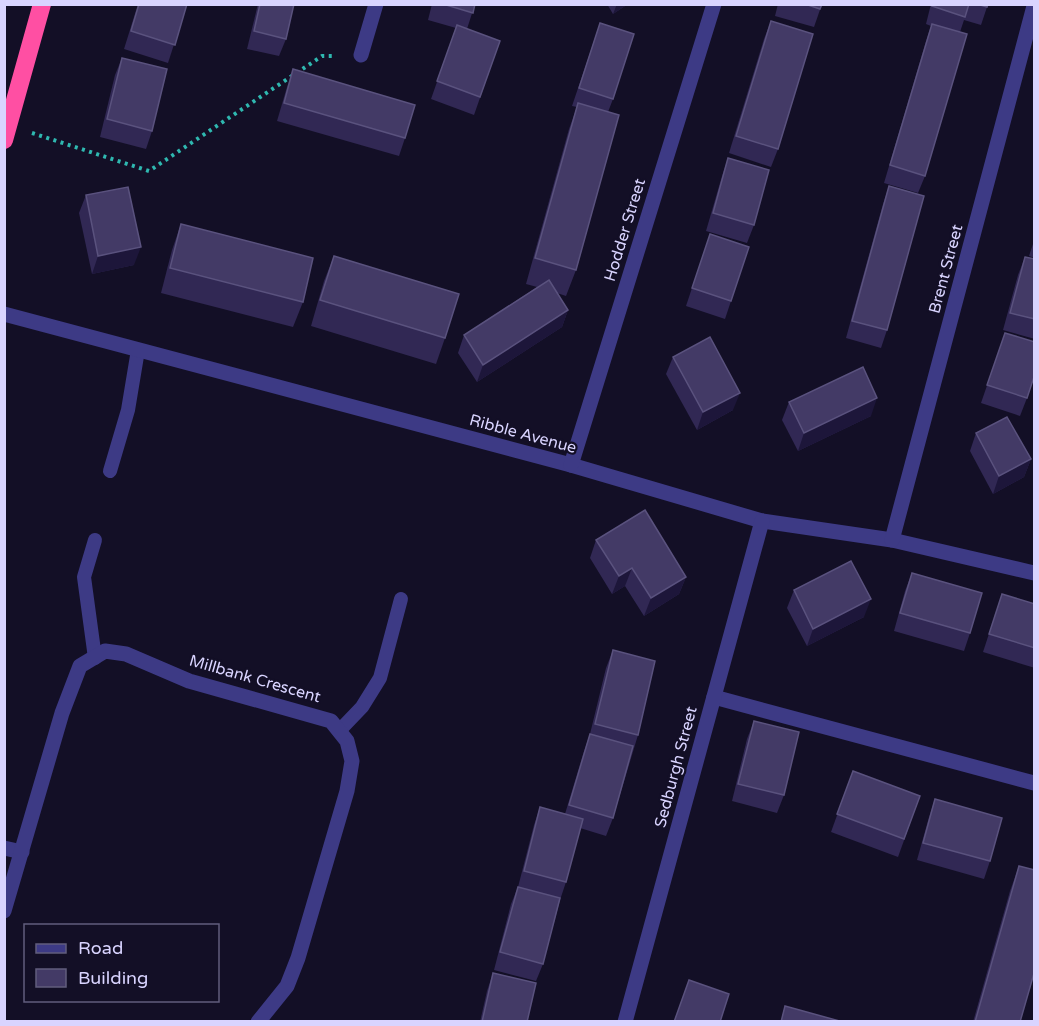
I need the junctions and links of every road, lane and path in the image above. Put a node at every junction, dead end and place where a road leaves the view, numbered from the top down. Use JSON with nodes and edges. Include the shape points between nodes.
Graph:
{"nodes":[{"id":1,"x":42,"y":4,"type":"edge"},
{"id":2,"x":376,"y":4,"type":"edge"},
{"id":3,"x":714,"y":4,"type":"edge"},
{"id":4,"x":1035,"y":6,"type":"edge"},
{"id":5,"x":361,"y":55,"type":"dead end"},
{"id":6,"x":321,"y":56,"type":"dead end"},
{"id":7,"x":7,"y":133,"type":"edge"},
{"id":8,"x":4,"y":314,"type":"edge"},
{"id":9,"x":138,"y":350,"type":"junction"},
{"id":10,"x":572,"y":465,"type":"junction"},
{"id":11,"x":110,"y":471,"type":"dead end"},
{"id":12,"x":762,"y":521,"type":"junction"},
{"id":13,"x":95,"y":540,"type":"dead end"},
{"id":14,"x":892,"y":540,"type":"junction"},
{"id":15,"x":1035,"y":573,"type":"edge"},
{"id":16,"x":401,"y":599,"type":"dead end"},
{"id":17,"x":95,"y":658,"type":"junction"},
{"id":18,"x":714,"y":697,"type":"junction"},
{"id":19,"x":339,"y":730,"type":"junction"},
{"id":20,"x":1035,"y":783,"type":"edge"},
{"id":21,"x":4,"y":848,"type":"edge"},
{"id":22,"x":22,"y":852,"type":"junction"},
{"id":23,"x":4,"y":911,"type":"edge"},
{"id":24,"x":258,"y":1022,"type":"edge"},
{"id":25,"x":625,"y":1022,"type":"edge"}],
"edges":[{"from":1,"to":7,"type":"highway"},
{"from":2,"to":5,"type":"street"},
{"from":3,"to":10,"type":"street","name":"Hodder Street"},
{"from":4,"to":14,"type":"street","name":"Brent Street"},
{"from":6,"to":7,"type":"path","via":[[149,171]]},
{"from":8,"to":9,"type":"street","name":"Ribble Avenue"},
{"from":9,"to":10,"type":"street","name":"Ribble Avenue"},
{"from":9,"to":11,"type":"lane","via":[[128,410]]},
{"from":10,"to":12,"type":"street","name":"Ribble Avenue"},
{"from":12,"to":14,"type":"street","name":"Ribble Avenue"},
{"from":12,"to":18,"type":"street","name":"Sedburgh Street"},
{"from":13,"to":17,"type":"lane","via":[[84,577]]},
{"from":14,"to":15,"type":"street","name":"Ribble Avenue"},
{"from":16,"to":19,"type":"lane","via":[[380,678],[362,707]]},
{"from":17,"to":19,"type":"street","name":"Millbank Crescent","via":[[105,651],[126,654],[189,681],[331,721]]},
{"from":17,"to":22,"type":"street","via":[[80,666],[62,713]]},
{"from":18,"to":20,"type":"street"},
{"from":18,"to":25,"type":"street","name":"Sedburgh Street"},
{"from":19,"to":24,"type":"street","via":[[347,741],[352,761],[347,791],[298,958],[287,986]]},
{"from":21,"to":22,"type":"street"},
{"from":22,"to":23,"type":"street"}]}
